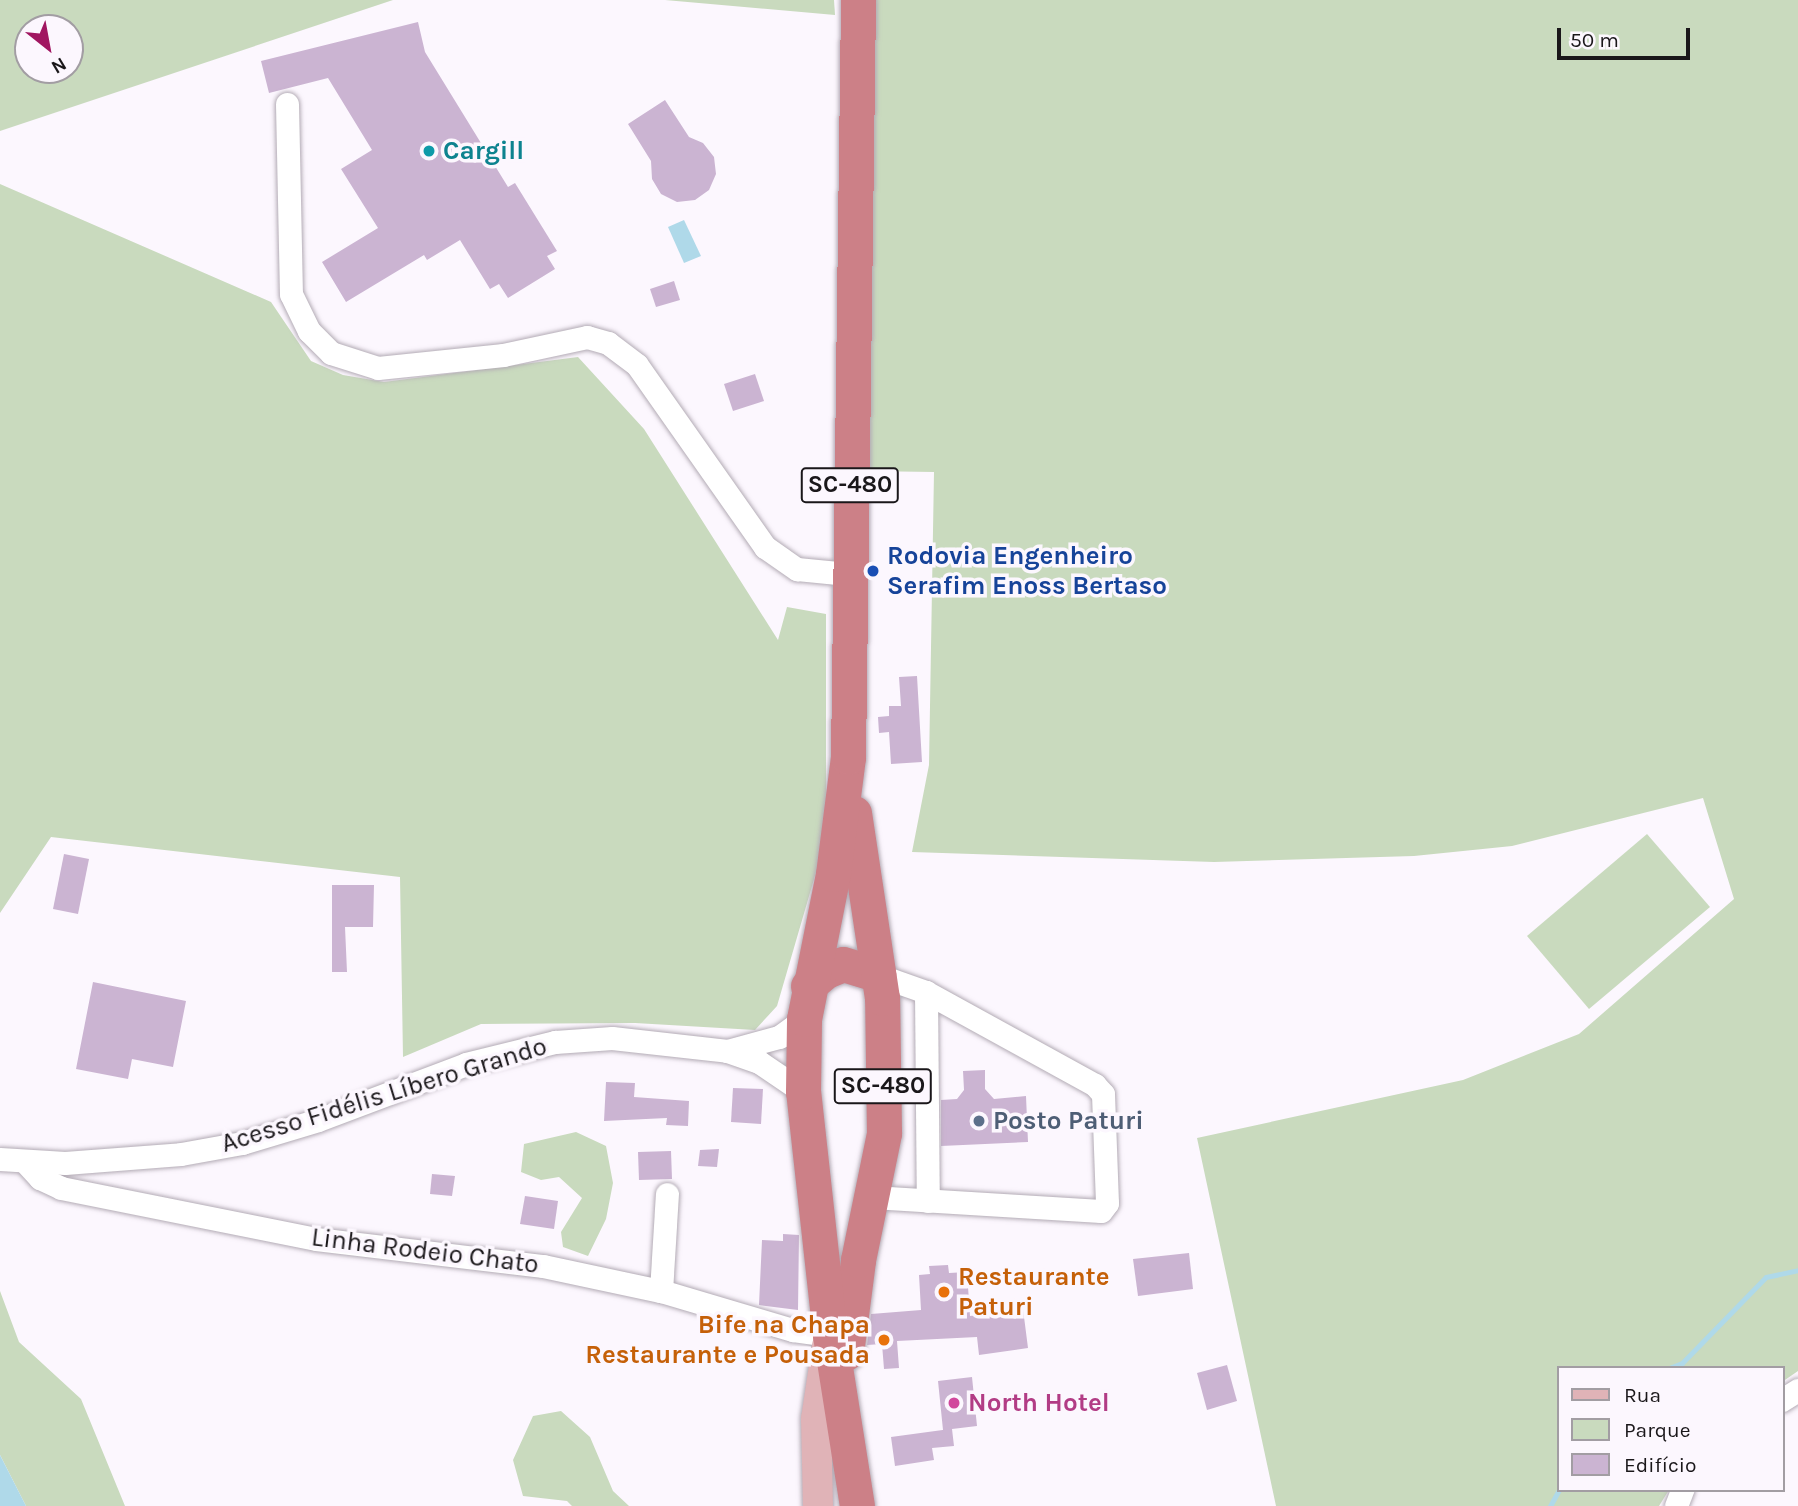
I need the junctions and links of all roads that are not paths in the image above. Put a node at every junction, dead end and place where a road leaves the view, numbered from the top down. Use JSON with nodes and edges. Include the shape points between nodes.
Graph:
{"nodes":[{"id":1,"x":858,"y":0,"type":"edge"},
{"id":2,"x":287,"y":104,"type":"dead end"},
{"id":3,"x":848,"y":575,"type":"junction"},
{"id":4,"x":848,"y":757,"type":"junction"},
{"id":5,"x":878,"y":975,"type":"junction"},
{"id":6,"x":926,"y":992,"type":"junction"},
{"id":7,"x":806,"y":1002,"type":"junction"},
{"id":8,"x":727,"y":1051,"type":"junction"},
{"id":9,"x":803,"y":1092,"type":"junction"},
{"id":10,"x":0,"y":1159,"type":"edge"},
{"id":11,"x":26,"y":1163,"type":"junction"},
{"id":12,"x":810,"y":1182,"type":"junction"},
{"id":13,"x":667,"y":1194,"type":"dead end"},
{"id":14,"x":872,"y":1196,"type":"junction"},
{"id":15,"x":928,"y":1201,"type":"junction"},
{"id":16,"x":662,"y":1291,"type":"junction"},
{"id":17,"x":830,"y":1335,"type":"junction"},
{"id":18,"x":842,"y":1390,"type":"junction"},
{"id":19,"x":818,"y":1506,"type":"edge"},
{"id":20,"x":858,"y":1506,"type":"edge"}],
"edges":[{"from":1,"to":3,"type":"highway","number":"SC-480"},
{"from":2,"to":3,"type":"street","via":[[291,294],[309,331],[331,353],[378,368],[503,355],[587,337],[608,343],[637,365],[765,547],[796,569]]},
{"from":3,"to":4,"type":"highway","number":"SC-480"},
{"from":4,"to":5,"type":"highway","number":"SC-480"},
{"from":4,"to":7,"type":"highway","number":"SC-480","via":[[833,874]]},
{"from":5,"to":6,"type":"street"},
{"from":5,"to":7,"type":"highway","via":[[843,964],[826,971]]},
{"from":5,"to":14,"type":"highway","number":"SC-480","via":[[884,1133]]},
{"from":6,"to":15,"type":"street"},
{"from":6,"to":15,"type":"street","via":[[1103,1094],[1107,1203],[1101,1211]]},
{"from":7,"to":8,"type":"street","name":"Acesso Fidélis Líbero Grando","via":[[771,1040]]},
{"from":7,"to":9,"type":"highway","number":"SC-480"},
{"from":8,"to":9,"type":"street","name":"Acesso Fidélis Líbero Grando","via":[[759,1062]]},
{"from":8,"to":11,"type":"street","name":"Acesso Fidélis Líbero Grando","via":[[612,1038],[555,1042],[466,1065],[318,1121],[242,1143],[181,1154]]},
{"from":9,"to":12,"type":"highway","number":"SC-480"},
{"from":10,"to":11,"type":"street","name":"Acesso Fidélis Líbero Grando"},
{"from":11,"to":16,"type":"street","name":"Linha Rodeio Chato","via":[[40,1178],[61,1188],[316,1239],[543,1266]]},
{"from":12,"to":14,"type":"highway","via":[[841,1206]]},
{"from":12,"to":17,"type":"highway","number":"SC-480"},
{"from":13,"to":16,"type":"street"},
{"from":14,"to":15,"type":"street"},
{"from":14,"to":18,"type":"highway","number":"SC-480","via":[[858,1260]]},
{"from":16,"to":17,"type":"street","name":"Linha Rodeio Chato","via":[[793,1330]]},
{"from":17,"to":18,"type":"highway","number":"SC-480"},
{"from":17,"to":19,"type":"main road","via":[[816,1419]]},
{"from":18,"to":20,"type":"highway","number":"SC-480"}]}
